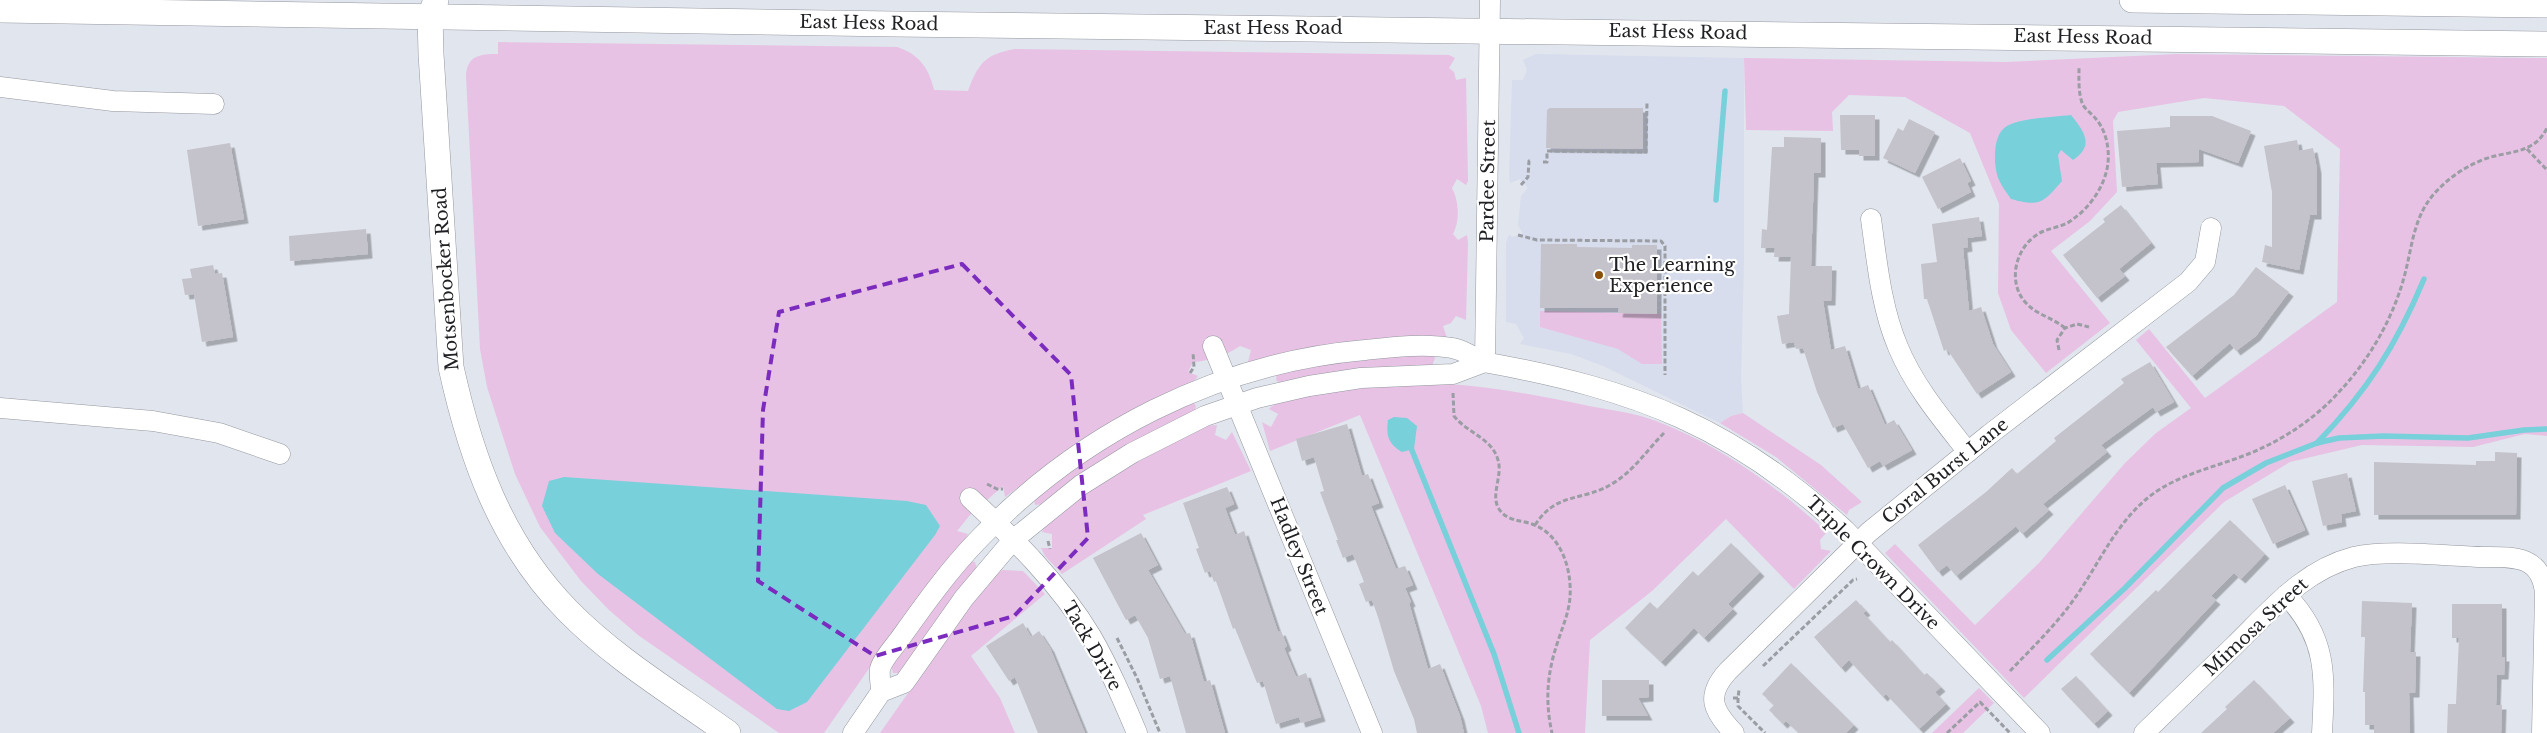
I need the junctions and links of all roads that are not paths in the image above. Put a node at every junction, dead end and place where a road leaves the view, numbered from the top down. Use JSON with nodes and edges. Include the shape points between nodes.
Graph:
{"nodes":[{"id":1,"x":1490,"y":0,"type":"edge"},
{"id":2,"x":2132,"y":0,"type":"edge"},
{"id":3,"x":429,"y":5,"type":"edge"},
{"id":4,"x":2547,"y":5,"type":"edge"},
{"id":5,"x":0,"y":10,"type":"edge"},
{"id":6,"x":1490,"y":30,"type":"junction"},
{"id":7,"x":2547,"y":44,"type":"edge"},
{"id":8,"x":0,"y":87,"type":"edge"},
{"id":9,"x":214,"y":104,"type":"dead end"},
{"id":10,"x":1871,"y":220,"type":"dead end"},
{"id":11,"x":2211,"y":228,"type":"dead end"},
{"id":12,"x":1213,"y":346,"type":"dead end"},
{"id":13,"x":1485,"y":362,"type":"junction"},
{"id":14,"x":1226,"y":380,"type":"junction"},
{"id":15,"x":1237,"y":404,"type":"junction"},
{"id":16,"x":0,"y":408,"type":"edge"},
{"id":17,"x":1968,"y":452,"type":"junction"},
{"id":18,"x":280,"y":454,"type":"dead end"},
{"id":19,"x":970,"y":498,"type":"dead end"},
{"id":20,"x":996,"y":521,"type":"junction"},
{"id":21,"x":1013,"y":540,"type":"junction"},
{"id":22,"x":1858,"y":544,"type":"junction"},
{"id":23,"x":2540,"y":560,"type":"edge"},
{"id":24,"x":2286,"y":595,"type":"junction"},
{"id":25,"x":881,"y":692,"type":"junction"},
{"id":26,"x":728,"y":733,"type":"edge"},
{"id":27,"x":853,"y":733,"type":"edge"},
{"id":28,"x":1137,"y":733,"type":"edge"},
{"id":29,"x":1372,"y":733,"type":"edge"},
{"id":30,"x":1734,"y":733,"type":"edge"},
{"id":31,"x":2040,"y":733,"type":"edge"},
{"id":32,"x":2144,"y":733,"type":"edge"},
{"id":33,"x":2322,"y":733,"type":"edge"},
{"id":34,"x":2542,"y":733,"type":"edge"}],
"edges":[{"from":1,"to":6,"type":"street","name":"Pardee Street"},
{"from":2,"to":4,"type":"main road"},
{"from":3,"to":5,"type":"main road","name":"East Hess Road"},
{"from":3,"to":6,"type":"main road","name":"East Hess Road","via":[[885,24]]},
{"from":3,"to":26,"type":"main road","name":"Motsenbocker Road","via":[[450,367],[482,477],[521,552],[567,610],[632,665]]},
{"from":6,"to":7,"type":"main road","name":"East Hess Road"},
{"from":6,"to":13,"type":"street","name":"Pardee Street"},
{"from":8,"to":9,"type":"street","via":[[113,101]]},
{"from":10,"to":17,"type":"street","via":[[1883,298],[1898,348],[1925,395]]},
{"from":11,"to":17,"type":"street","name":"Coral Burst Lane","via":[[2206,262],[2188,282]]},
{"from":12,"to":14,"type":"street","name":"Hadley Street"},
{"from":13,"to":14,"type":"street","name":"Triple Crown Drive","via":[[1454,348],[1378,348],[1298,360]]},
{"from":13,"to":15,"type":"street","via":[[1453,374],[1401,374],[1330,382]]},
{"from":13,"to":22,"type":"street","name":"Triple Crown Drive","via":[[1600,387],[1693,422],[1774,471],[1816,504]]},
{"from":14,"to":15,"type":"street","name":"Hadley Street"},
{"from":14,"to":20,"type":"street","name":"Triple Crown Drive","via":[[1152,410],[1091,445],[1046,476]]},
{"from":15,"to":21,"type":"street","via":[[1191,422],[1113,464],[1063,498]]},
{"from":15,"to":29,"type":"street","name":"Hadley Street"},
{"from":16,"to":18,"type":"street","via":[[153,421],[219,433]]},
{"from":17,"to":22,"type":"street","name":"Coral Burst Lane"},
{"from":19,"to":20,"type":"street","name":"Tack Drive"},
{"from":20,"to":21,"type":"street","name":"Tack Drive"},
{"from":20,"to":25,"type":"street","name":"Triple Crown Drive","via":[[948,573],[894,646],[880,668]]},
{"from":21,"to":25,"type":"street","via":[[964,598],[904,683]]},
{"from":21,"to":28,"type":"street","name":"Tack Drive","via":[[1051,581],[1083,624]]},
{"from":22,"to":30,"type":"street","name":"Coral Burst Lane","via":[[1717,685],[1712,698],[1718,715]]},
{"from":22,"to":31,"type":"street","name":"Triple Crown Drive"},
{"from":23,"to":24,"type":"street","name":"Mimosa Street","via":[[2367,556],[2325,568],[2301,581]]},
{"from":23,"to":34,"type":"street","via":[[2545,593]]},
{"from":24,"to":32,"type":"street","name":"Mimosa Street"},
{"from":24,"to":33,"type":"street","via":[[2308,620],[2322,657]]},
{"from":25,"to":27,"type":"street"}]}
